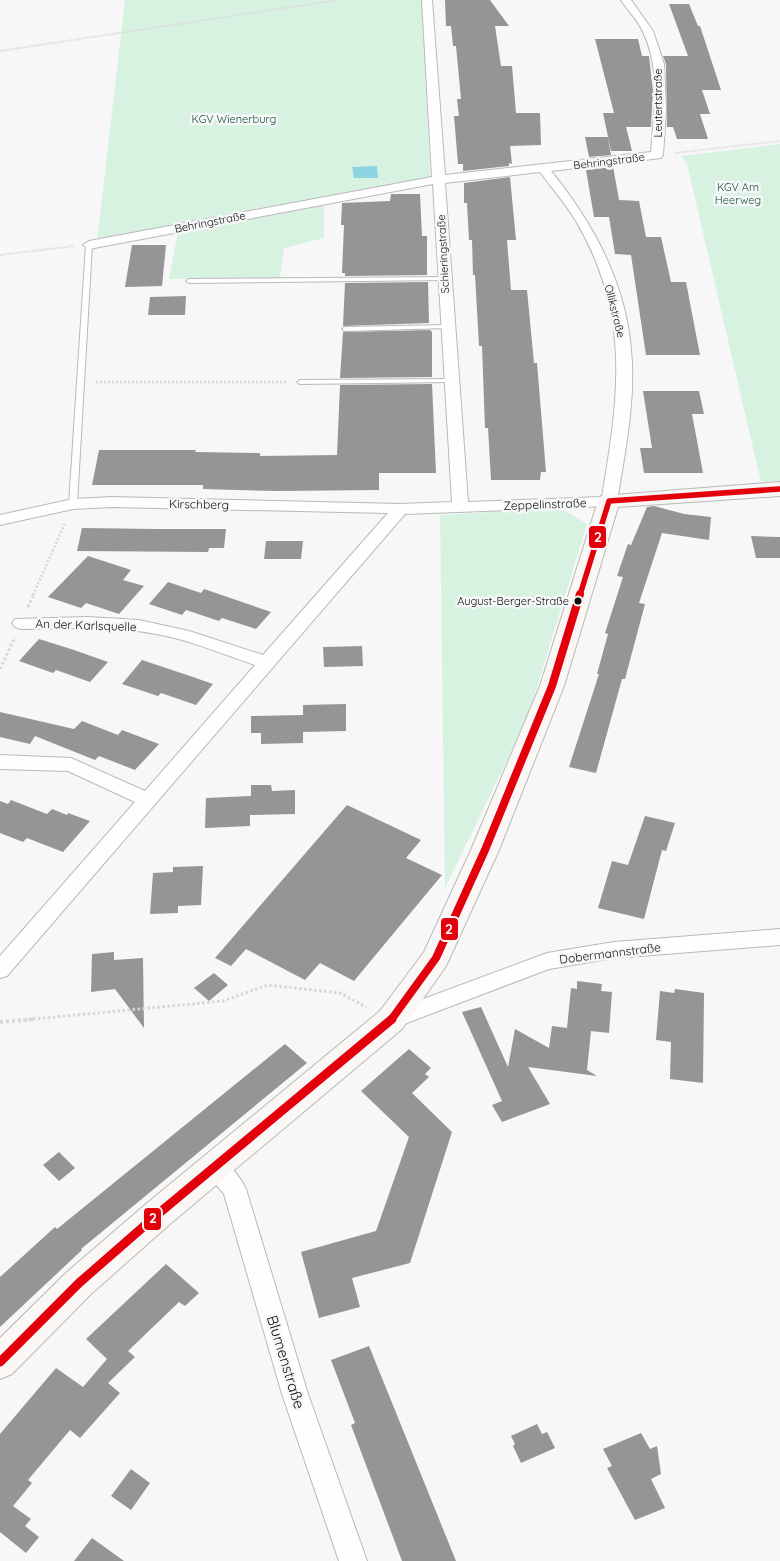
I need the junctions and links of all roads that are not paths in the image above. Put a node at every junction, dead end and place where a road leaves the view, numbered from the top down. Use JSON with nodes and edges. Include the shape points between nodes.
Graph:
{"nodes":[{"id":1,"x":427,"y":0,"type":"edge"},
{"id":2,"x":626,"y":0,"type":"edge"},
{"id":3,"x":657,"y":155,"type":"joint"},
{"id":4,"x":543,"y":168,"type":"junction"},
{"id":5,"x":439,"y":180,"type":"junction"},
{"id":6,"x":419,"y":182,"type":"joint"},
{"id":7,"x":89,"y":244,"type":"joint"},
{"id":8,"x":445,"y":279,"type":"junction"},
{"id":9,"x":189,"y":281,"type":"dead end"},
{"id":10,"x":448,"y":327,"type":"junction"},
{"id":11,"x":346,"y":329,"type":"dead end"},
{"id":12,"x":451,"y":381,"type":"junction"},
{"id":13,"x":300,"y":382,"type":"road end"},
{"id":14,"x":780,"y":489,"type":"edge"},
{"id":15,"x":609,"y":501,"type":"junction"},
{"id":16,"x":73,"y":504,"type":"junction"},
{"id":17,"x":460,"y":507,"type":"junction"},
{"id":18,"x":400,"y":508,"type":"junction"},
{"id":19,"x":0,"y":520,"type":"edge"},
{"id":20,"x":21,"y":623,"type":"road end"},
{"id":21,"x":265,"y":662,"type":"junction"},
{"id":22,"x":0,"y":762,"type":"edge"},
{"id":23,"x":146,"y":800,"type":"junction"},
{"id":24,"x":780,"y":937,"type":"edge"},
{"id":25,"x":0,"y":970,"type":"edge"},
{"id":26,"x":392,"y":1020,"type":"junction"},
{"id":27,"x":215,"y":1167,"type":"junction"},
{"id":28,"x":0,"y":1362,"type":"edge"},
{"id":29,"x":353,"y":1561,"type":"edge"}],
"edges":[{"from":1,"to":5,"type":"street","name":"Schieringstraße"},
{"from":2,"to":3,"type":"street","name":"Leutertstraße","via":[[650,33],[656,54],[660,76]]},
{"from":3,"to":4,"type":"street","name":"Behringstraße"},
{"from":4,"to":5,"type":"street","name":"Behringstraße"},
{"from":4,"to":15,"type":"street","name":"Ollikstraße","via":[[574,208],[598,250],[622,332],[624,367],[620,430]]},
{"from":5,"to":6,"type":"street"},
{"from":5,"to":8,"type":"street","name":"Schieringstraße"},
{"from":6,"to":7,"type":"street","name":"Behringstraße"},
{"from":7,"to":16,"type":"lane"},
{"from":8,"to":9,"type":"lane"},
{"from":8,"to":10,"type":"street","name":"Schieringstraße"},
{"from":10,"to":11,"type":"lane"},
{"from":10,"to":12,"type":"street","name":"Schieringstraße"},
{"from":12,"to":13,"type":"lane"},
{"from":12,"to":17,"type":"street","name":"Schieringstraße"},
{"from":14,"to":15,"type":"street","name":"Zeppelinstraße"},
{"from":15,"to":17,"type":"street","name":"Zeppelinstraße"},
{"from":15,"to":26,"type":"street","via":[[552,686],[485,850],[436,958]]},
{"from":16,"to":18,"type":"street","name":"Kirschberg"},
{"from":16,"to":19,"type":"street","name":"Kirschberg"},
{"from":17,"to":18,"type":"street","name":"Zeppelinstraße"},
{"from":18,"to":21,"type":"street"},
{"from":20,"to":21,"type":"street","name":"An der Karlsquelle","via":[[155,628]]},
{"from":21,"to":23,"type":"street"},
{"from":22,"to":23,"type":"street","via":[[71,765]]},
{"from":23,"to":25,"type":"street"},
{"from":24,"to":26,"type":"street","name":"Dobermannstraße","via":[[614,950],[547,961]]},
{"from":26,"to":27,"type":"street"},
{"from":27,"to":28,"type":"street","via":[[79,1283]]},
{"from":27,"to":29,"type":"street","name":"Blumenstraße","via":[[234,1189],[295,1394]]}]}
